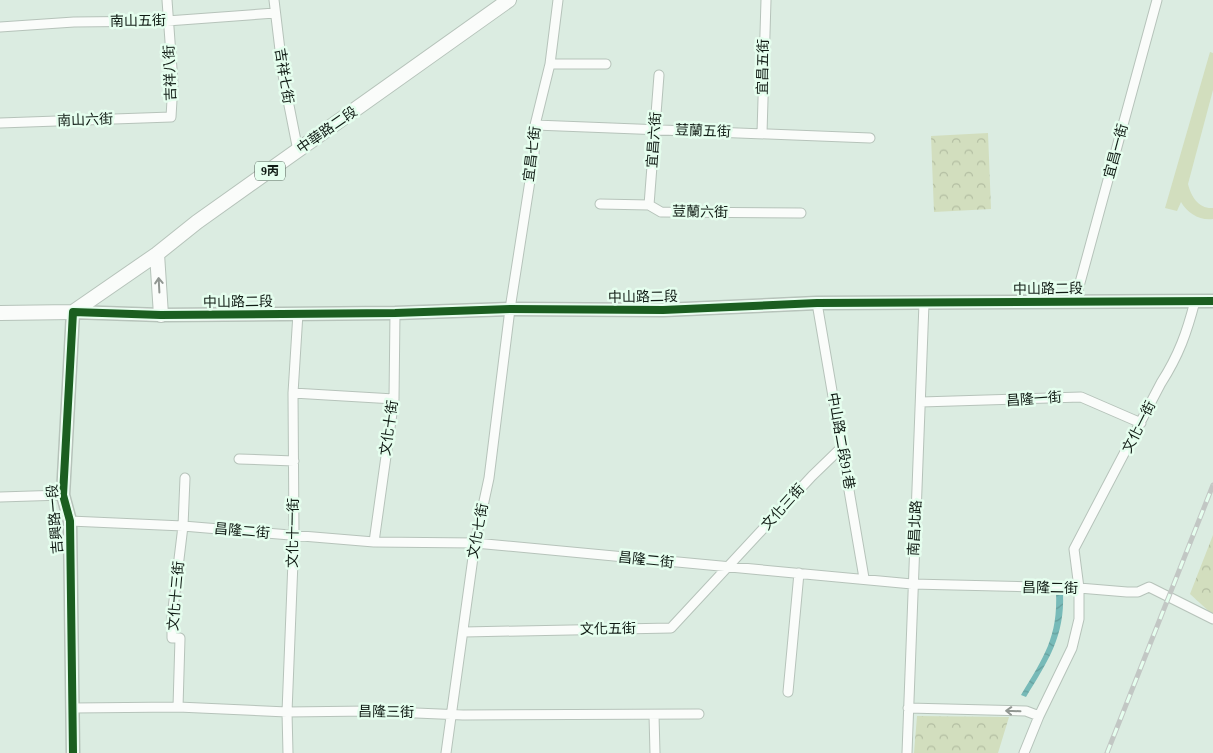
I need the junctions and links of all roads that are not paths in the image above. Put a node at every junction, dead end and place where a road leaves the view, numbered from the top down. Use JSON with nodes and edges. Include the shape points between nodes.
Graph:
{"nodes":[{"id":1,"x":167,"y":0,"type":"edge"},
{"id":2,"x":274,"y":0,"type":"edge"},
{"id":3,"x":509,"y":0,"type":"edge"},
{"id":4,"x":558,"y":0,"type":"edge"},
{"id":5,"x":766,"y":0,"type":"edge"},
{"id":6,"x":1157,"y":0,"type":"edge"},
{"id":7,"x":275,"y":13,"type":"junction"},
{"id":8,"x":167,"y":21,"type":"junction"},
{"id":9,"x":0,"y":27,"type":"edge"},
{"id":10,"x":550,"y":64,"type":"junction"},
{"id":11,"x":606,"y":64,"type":"dead end"},
{"id":12,"x":659,"y":75,"type":"dead end"},
{"id":13,"x":171,"y":117,"type":"joint"},
{"id":14,"x":0,"y":123,"type":"edge"},
{"id":15,"x":535,"y":125,"type":"junction"},
{"id":16,"x":656,"y":129,"type":"junction"},
{"id":17,"x":762,"y":133,"type":"junction"},
{"id":18,"x":870,"y":138,"type":"dead end"},
{"id":19,"x":298,"y":151,"type":"junction"},
{"id":20,"x":600,"y":204,"type":"dead end"},
{"id":21,"x":649,"y":205,"type":"junction"},
{"id":22,"x":801,"y":213,"type":"dead end"},
{"id":23,"x":157,"y":254,"type":"junction"},
{"id":24,"x":1213,"y":300,"type":"edge"},
{"id":25,"x":1075,"y":301,"type":"junction"},
{"id":26,"x":1196,"y":301,"type":"junction"},
{"id":27,"x":817,"y":303,"type":"junction"},
{"id":28,"x":924,"y":303,"type":"junction"},
{"id":29,"x":510,"y":309,"type":"junction"},
{"id":30,"x":73,"y":312,"type":"junction"},
{"id":31,"x":298,"y":313,"type":"junction"},
{"id":32,"x":395,"y":313,"type":"junction"},
{"id":33,"x":0,"y":314,"type":"edge"},
{"id":34,"x":161,"y":315,"type":"junction"},
{"id":35,"x":293,"y":393,"type":"junction"},
{"id":36,"x":394,"y":399,"type":"junction"},
{"id":37,"x":921,"y":402,"type":"junction"},
{"id":38,"x":1141,"y":423,"type":"junction"},
{"id":39,"x":842,"y":447,"type":"junction"},
{"id":40,"x":238,"y":459,"type":"dead end"},
{"id":41,"x":294,"y":461,"type":"junction"},
{"id":42,"x":185,"y":478,"type":"dead end"},
{"id":43,"x":63,"y":495,"type":"junction"},
{"id":44,"x":0,"y":497,"type":"edge"},
{"id":45,"x":70,"y":522,"type":"junction"},
{"id":46,"x":183,"y":526,"type":"junction"},
{"id":47,"x":294,"y":536,"type":"junction"},
{"id":48,"x":374,"y":542,"type":"junction"},
{"id":49,"x":474,"y":543,"type":"junction"},
{"id":50,"x":727,"y":568,"type":"junction"},
{"id":51,"x":799,"y":573,"type":"junction"},
{"id":52,"x":864,"y":578,"type":"junction"},
{"id":53,"x":912,"y":584,"type":"junction"},
{"id":54,"x":1079,"y":588,"type":"junction"},
{"id":55,"x":1213,"y":619,"type":"edge"},
{"id":56,"x":464,"y":632,"type":"junction"},
{"id":57,"x":788,"y":692,"type":"dead end"},
{"id":58,"x":178,"y":707,"type":"junction"},
{"id":59,"x":74,"y":708,"type":"junction"},
{"id":60,"x":908,"y":708,"type":"junction"},
{"id":61,"x":287,"y":712,"type":"junction"},
{"id":62,"x":453,"y":714,"type":"junction"},
{"id":63,"x":699,"y":714,"type":"dead end"},
{"id":64,"x":654,"y":715,"type":"junction"},
{"id":65,"x":1039,"y":716,"type":"junction"},
{"id":66,"x":73,"y":753,"type":"edge"},
{"id":67,"x":288,"y":753,"type":"edge"},
{"id":68,"x":446,"y":753,"type":"edge"},
{"id":69,"x":655,"y":753,"type":"edge"},
{"id":70,"x":907,"y":753,"type":"edge"},
{"id":71,"x":1024,"y":753,"type":"edge"}],
"edges":[{"from":1,"to":8,"type":"street","name":"吉祥八街"},
{"from":2,"to":7,"type":"street","name":"吉祥七街"},
{"from":3,"to":19,"type":"main road","name":"中華路二段","number":"9丙"},
{"from":4,"to":10,"type":"street","name":"宜昌七街"},
{"from":5,"to":17,"type":"street","name":"宜昌五街"},
{"from":6,"to":25,"type":"street","name":"宜昌一街"},
{"from":7,"to":8,"type":"street","name":"南山五街"},
{"from":7,"to":19,"type":"street","name":"吉祥七街"},
{"from":8,"to":9,"type":"street","name":"南山五街"},
{"from":8,"to":13,"type":"street","name":"吉祥八街"},
{"from":10,"to":11,"type":"street"},
{"from":10,"to":15,"type":"street","name":"宜昌七街"},
{"from":12,"to":16,"type":"street","name":"宜昌六街"},
{"from":13,"to":14,"type":"street","name":"南山六街"},
{"from":15,"to":16,"type":"street","name":"荳蘭五街"},
{"from":15,"to":29,"type":"street","name":"宜昌七街","via":[[534,155]]},
{"from":16,"to":17,"type":"street","name":"荳蘭五街"},
{"from":16,"to":21,"type":"street","name":"宜昌六街"},
{"from":17,"to":18,"type":"street","name":"荳蘭五街"},
{"from":19,"to":23,"type":"main road","name":"中華路二段","number":"9丙"},
{"from":20,"to":21,"type":"street","name":"荳蘭六街"},
{"from":21,"to":22,"type":"street","name":"荳蘭六街","via":[[661,212]]},
{"from":23,"to":30,"type":"main road","name":"中華路二段","number":"9丙"},
{"from":34,"to":23,"type":"main road","one_way":true},
{"from":24,"to":26,"type":"street","name":"中山路二段"},
{"from":25,"to":26,"type":"street","name":"中山路二段"},
{"from":25,"to":28,"type":"street","name":"中山路二段"},
{"from":26,"to":38,"type":"street","name":"文化一街","via":[[1183,344]]},
{"from":27,"to":28,"type":"street","name":"中山路二段"},
{"from":27,"to":29,"type":"street","name":"中山路二段","via":[[663,310]]},
{"from":27,"to":39,"type":"street","name":"中山路二段91巷"},
{"from":28,"to":37,"type":"street","name":"南昌北路"},
{"from":29,"to":32,"type":"street","name":"中山路二段"},
{"from":29,"to":49,"type":"street","name":"文化七街","via":[[489,478]]},
{"from":30,"to":33,"type":"main road"},
{"from":30,"to":34,"type":"street","name":"中山路二段"},
{"from":30,"to":43,"type":"street","name":"吉興路一段"},
{"from":31,"to":32,"type":"street","name":"中山路二段"},
{"from":31,"to":34,"type":"street","name":"中山路二段"},
{"from":31,"to":35,"type":"street","name":"文化十一街"},
{"from":32,"to":36,"type":"street","name":"文化十街"},
{"from":35,"to":36,"type":"street"},
{"from":35,"to":41,"type":"street","name":"文化十一街"},
{"from":36,"to":48,"type":"street","name":"文化十街"},
{"from":37,"to":38,"type":"street","name":"昌隆一街","via":[[1081,397]]},
{"from":37,"to":53,"type":"street","name":"南昌北路"},
{"from":38,"to":54,"type":"street","name":"文化一街","via":[[1074,549]]},
{"from":39,"to":50,"type":"street","name":"文化三街"},
{"from":39,"to":52,"type":"street","name":"中山路二段91巷"},
{"from":40,"to":41,"type":"street"},
{"from":41,"to":47,"type":"street","name":"文化十一街"},
{"from":42,"to":46,"type":"street","name":"文化十三街"},
{"from":43,"to":44,"type":"street"},
{"from":43,"to":45,"type":"street","name":"吉興路一段"},
{"from":45,"to":46,"type":"street","name":"昌隆二街"},
{"from":45,"to":59,"type":"street","name":"吉興路一段"},
{"from":46,"to":47,"type":"street","name":"昌隆二街"},
{"from":46,"to":58,"type":"street","name":"文化十三街","via":[[172,616],[172,638],[180,638]]},
{"from":47,"to":48,"type":"street","name":"昌隆二街"},
{"from":47,"to":61,"type":"street","name":"文化十一街"},
{"from":48,"to":49,"type":"street","name":"昌隆二街"},
{"from":49,"to":50,"type":"street","name":"昌隆二街"},
{"from":49,"to":56,"type":"street","name":"文化七街"},
{"from":50,"to":51,"type":"street","name":"昌隆二街"},
{"from":50,"to":56,"type":"street","name":"文化五街","via":[[671,628]]},
{"from":51,"to":52,"type":"street","name":"昌隆二街"},
{"from":51,"to":57,"type":"street"},
{"from":52,"to":53,"type":"street","name":"昌隆二街"},
{"from":53,"to":54,"type":"street","name":"昌隆二街"},
{"from":53,"to":60,"type":"street","name":"南昌北路"},
{"from":54,"to":55,"type":"street","name":"昌隆二街","via":[[1138,592],[1149,587]]},
{"from":54,"to":65,"type":"street","via":[[1079,619],[1072,648]]},
{"from":56,"to":62,"type":"street","name":"文化七街"},
{"from":58,"to":59,"type":"street","name":"昌隆三街"},
{"from":58,"to":61,"type":"street","name":"昌隆三街"},
{"from":59,"to":66,"type":"street","name":"吉興路一段"},
{"from":65,"to":60,"type":"street","one_way":true,"via":[[1026,711]]},
{"from":60,"to":70,"type":"street","name":"南昌北路"},
{"from":61,"to":62,"type":"street","name":"昌隆三街"},
{"from":61,"to":67,"type":"street","name":"文化十一街"},
{"from":62,"to":64,"type":"street","name":"昌隆三街"},
{"from":62,"to":68,"type":"street","name":"文化七街"},
{"from":63,"to":64,"type":"street","name":"昌隆三街"},
{"from":64,"to":69,"type":"street"},
{"from":65,"to":71,"type":"street"}]}
